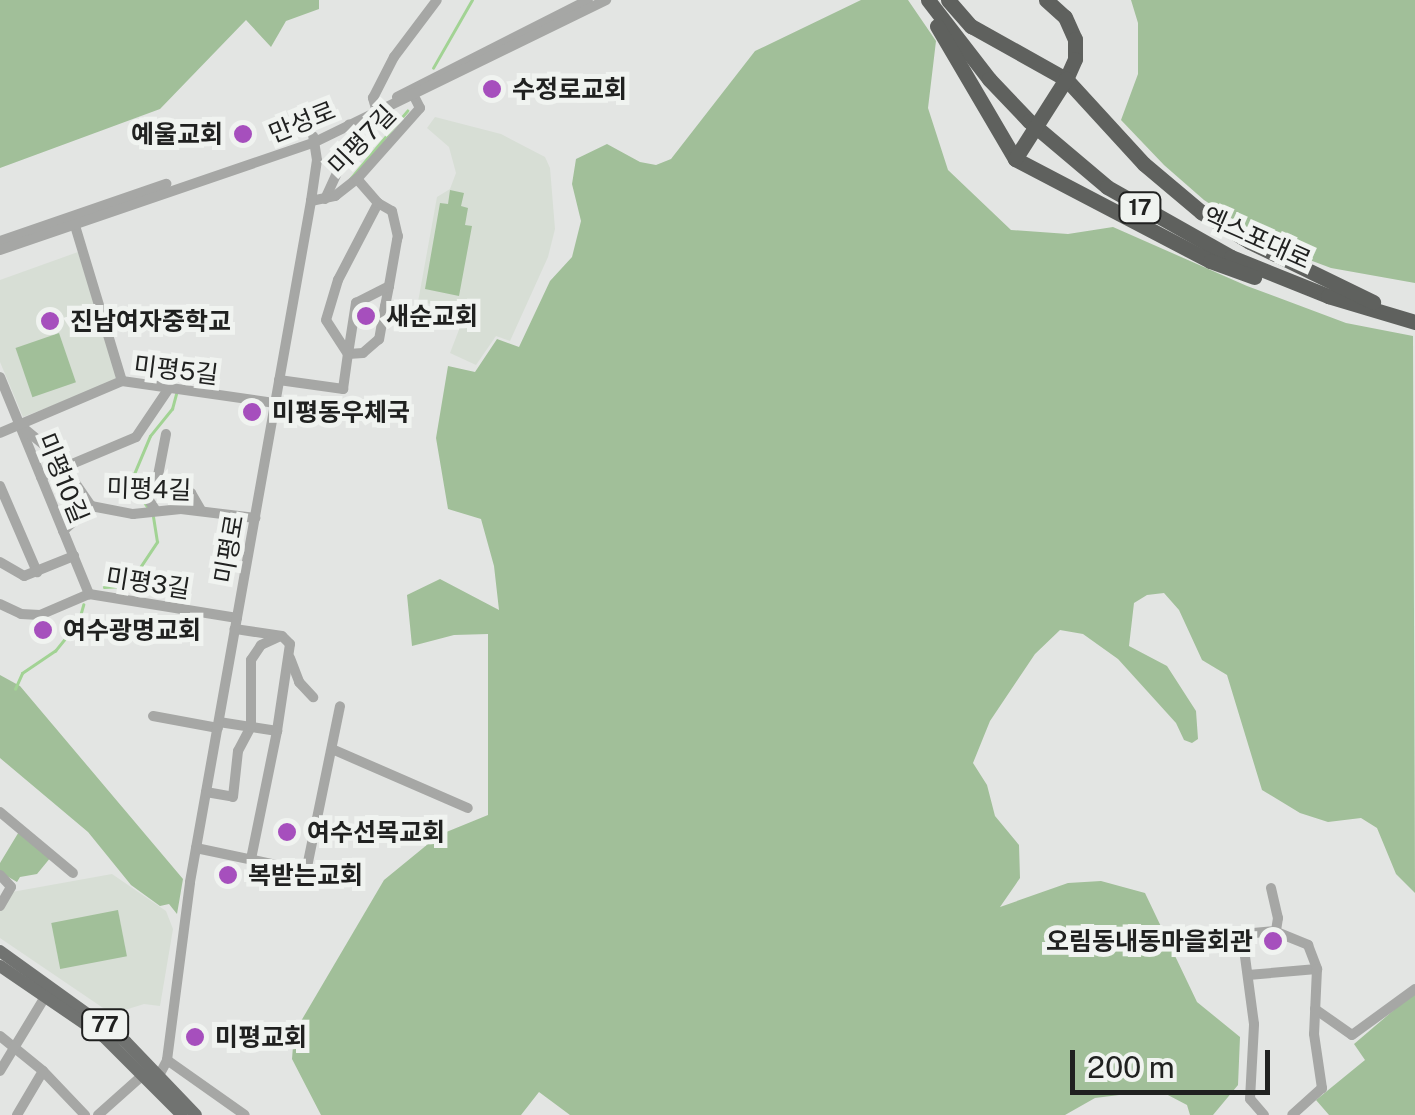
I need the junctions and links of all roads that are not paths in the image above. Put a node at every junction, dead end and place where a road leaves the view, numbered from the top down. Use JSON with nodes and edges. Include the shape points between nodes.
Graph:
{"nodes":[{"id":1,"x":438,"y":0,"type":"edge"},
{"id":2,"x":588,"y":0,"type":"edge"},
{"id":3,"x":606,"y":0,"type":"edge"},
{"id":4,"x":926,"y":0,"type":"edge"},
{"id":5,"x":940,"y":0,"type":"edge"},
{"id":6,"x":948,"y":0,"type":"edge"},
{"id":7,"x":1046,"y":0,"type":"edge"},
{"id":8,"x":1066,"y":79,"type":"junction"},
{"id":9,"x":413,"y":94,"type":"junction"},
{"id":10,"x":375,"y":110,"type":"junction"},
{"id":11,"x":350,"y":125,"type":"junction"},
{"id":12,"x":314,"y":139,"type":"junction"},
{"id":13,"x":1014,"y":158,"type":"junction"},
{"id":14,"x":358,"y":180,"type":"junction"},
{"id":15,"x":325,"y":199,"type":"junction"},
{"id":16,"x":311,"y":201,"type":"junction"},
{"id":17,"x":378,"y":203,"type":"junction"},
{"id":18,"x":73,"y":218,"type":"junction"},
{"id":19,"x":0,"y":241,"type":"edge"},
{"id":20,"x":0,"y":250,"type":"edge"},
{"id":21,"x":389,"y":286,"type":"junction"},
{"id":22,"x":1371,"y":306,"type":"junction"},
{"id":23,"x":1415,"y":312,"type":"edge"},
{"id":24,"x":1415,"y":322,"type":"edge"},
{"id":25,"x":348,"y":354,"type":"junction"},
{"id":26,"x":0,"y":377,"type":"edge"},
{"id":27,"x":279,"y":380,"type":"junction"},
{"id":28,"x":122,"y":381,"type":"junction"},
{"id":29,"x":169,"y":388,"type":"junction"},
{"id":30,"x":275,"y":403,"type":"junction"},
{"id":31,"x":20,"y":425,"type":"junction"},
{"id":32,"x":0,"y":433,"type":"edge"},
{"id":33,"x":166,"y":434,"type":"dead end"},
{"id":34,"x":66,"y":467,"type":"junction"},
{"id":35,"x":41,"y":477,"type":"junction"},
{"id":36,"x":0,"y":486,"type":"edge"},
{"id":37,"x":156,"y":486,"type":"junction"},
{"id":38,"x":91,"y":506,"type":"junction"},
{"id":39,"x":201,"y":510,"type":"junction"},
{"id":40,"x":152,"y":512,"type":"junction"},
{"id":41,"x":255,"y":518,"type":"junction"},
{"id":42,"x":64,"y":531,"type":"junction"},
{"id":43,"x":74,"y":556,"type":"junction"},
{"id":44,"x":0,"y":562,"type":"edge"},
{"id":45,"x":36,"y":572,"type":"junction"},
{"id":46,"x":89,"y":594,"type":"junction"},
{"id":47,"x":0,"y":604,"type":"edge"},
{"id":48,"x":236,"y":624,"type":"junction"},
{"id":49,"x":280,"y":636,"type":"junction"},
{"id":50,"x":290,"y":657,"type":"junction"},
{"id":51,"x":310,"y":692,"type":"dead end"},
{"id":52,"x":340,"y":706,"type":"dead end"},
{"id":53,"x":152,"y":716,"type":"dead end"},
{"id":54,"x":218,"y":725,"type":"junction"},
{"id":55,"x":251,"y":727,"type":"junction"},
{"id":56,"x":277,"y":731,"type":"junction"},
{"id":57,"x":332,"y":749,"type":"junction"},
{"id":58,"x":206,"y":792,"type":"junction"},
{"id":59,"x":468,"y":808,"type":"dead end"},
{"id":60,"x":0,"y":812,"type":"edge"},
{"id":61,"x":196,"y":848,"type":"junction"},
{"id":62,"x":252,"y":858,"type":"junction"},
{"id":63,"x":72,"y":873,"type":"dead end"},
{"id":64,"x":4,"y":877,"type":"edge"},
{"id":65,"x":1272,"y":888,"type":"dead end"},
{"id":66,"x":0,"y":906,"type":"edge"},
{"id":67,"x":1276,"y":932,"type":"junction"},
{"id":68,"x":0,"y":951,"type":"edge"},
{"id":69,"x":0,"y":966,"type":"edge"},
{"id":70,"x":1317,"y":969,"type":"junction"},
{"id":71,"x":1248,"y":975,"type":"junction"},
{"id":72,"x":1415,"y":990,"type":"edge"},
{"id":73,"x":44,"y":997,"type":"junction"},
{"id":74,"x":1315,"y":1010,"type":"junction"},
{"id":75,"x":0,"y":1036,"type":"edge"},
{"id":76,"x":15,"y":1046,"type":"junction"},
{"id":77,"x":122,"y":1046,"type":"junction"},
{"id":78,"x":168,"y":1060,"type":"junction"},
{"id":79,"x":0,"y":1071,"type":"edge"},
{"id":80,"x":44,"y":1071,"type":"junction"},
{"id":81,"x":153,"y":1078,"type":"junction"},
{"id":82,"x":17,"y":1115,"type":"edge"},
{"id":83,"x":85,"y":1115,"type":"edge"},
{"id":84,"x":98,"y":1115,"type":"edge"},
{"id":85,"x":182,"y":1115,"type":"edge"},
{"id":86,"x":196,"y":1115,"type":"edge"},
{"id":87,"x":245,"y":1115,"type":"edge"},
{"id":88,"x":1264,"y":1115,"type":"edge"},
{"id":89,"x":1292,"y":1115,"type":"edge"}],
"edges":[{"from":1,"to":10,"type":"street","via":[[394,57],[374,95]]},
{"from":2,"to":9,"type":"street","name":"만성로"},
{"from":3,"to":9,"type":"street","name":"만성로"},
{"from":4,"to":13,"type":"highway"},
{"from":4,"to":22,"type":"highway","name":"엑스포대로","number":"17","via":[[988,80],[1107,187],[1231,257]]},
{"from":5,"to":22,"type":"highway","name":"엑스포대로","number":"17","via":[[994,75],[1115,181],[1235,250]]},
{"from":6,"to":8,"type":"highway","via":[[971,26]]},
{"from":7,"to":8,"type":"highway","via":[[1065,17],[1075,40]]},
{"from":8,"to":13,"type":"highway","bridge":true},
{"from":8,"to":22,"type":"highway","via":[[1144,164],[1201,212]]},
{"from":9,"to":10,"type":"street","name":"만성로"},
{"from":9,"to":14,"type":"street","name":"미평7길","via":[[420,108]]},
{"from":10,"to":11,"type":"street","name":"만성로"},
{"from":10,"to":12,"type":"street","name":"만성로"},
{"from":11,"to":12,"type":"street","name":"만성로"},
{"from":11,"to":15,"type":"street","via":[[353,138]]},
{"from":12,"to":16,"type":"street","name":"미평로"},
{"from":12,"to":18,"type":"street","name":"만성로"},
{"from":13,"to":22,"type":"highway","via":[[1210,261],[1328,304]]},
{"from":14,"to":15,"type":"street","name":"미평7길"},
{"from":14,"to":17,"type":"street"},
{"from":15,"to":16,"type":"street","name":"미평7길"},
{"from":16,"to":27,"type":"street","name":"미평로"},
{"from":17,"to":21,"type":"street","via":[[392,211],[398,228]]},
{"from":17,"to":25,"type":"street","via":[[338,280],[326,320]]},
{"from":18,"to":19,"type":"street","name":"만성로"},
{"from":18,"to":20,"type":"street","name":"만성로"},
{"from":18,"to":28,"type":"street"},
{"from":21,"to":25,"type":"street","via":[[356,303]]},
{"from":21,"to":25,"type":"street","via":[[377,344]]},
{"from":22,"to":23,"type":"highway","name":"엑스포대로","number":"17"},
{"from":22,"to":24,"type":"highway","name":"엑스포대로","number":"17"},
{"from":25,"to":27,"type":"street","via":[[343,388]]},
{"from":26,"to":31,"type":"street","name":"미평10길"},
{"from":27,"to":30,"type":"street","name":"미평로"},
{"from":28,"to":29,"type":"street","name":"미평5길"},
{"from":28,"to":31,"type":"street","name":"미평5길"},
{"from":29,"to":30,"type":"street","name":"미평5길"},
{"from":29,"to":34,"type":"street","via":[[136,437]]},
{"from":30,"to":41,"type":"street","name":"미평로"},
{"from":31,"to":32,"type":"street","name":"미평5길"},
{"from":31,"to":34,"type":"street","name":"미평4길"},
{"from":31,"to":35,"type":"street","name":"미평10길"},
{"from":33,"to":37,"type":"street"},
{"from":34,"to":35,"type":"street"},
{"from":34,"to":38,"type":"street","name":"미평4길"},
{"from":35,"to":42,"type":"street","name":"미평10길"},
{"from":36,"to":45,"type":"street"},
{"from":37,"to":39,"type":"street","via":[[192,493]]},
{"from":37,"to":40,"type":"street","via":[[146,484],[144,490]]},
{"from":38,"to":40,"type":"street","name":"미평4길"},
{"from":38,"to":42,"type":"street"},
{"from":39,"to":40,"type":"street","name":"미평4길"},
{"from":39,"to":41,"type":"street","name":"미평4길"},
{"from":41,"to":48,"type":"street","name":"미평로"},
{"from":42,"to":43,"type":"street","name":"미평10길"},
{"from":43,"to":45,"type":"street"},
{"from":43,"to":46,"type":"street","name":"미평10길"},
{"from":44,"to":45,"type":"street","via":[[23,576]]},
{"from":46,"to":47,"type":"street","name":"미평3길","via":[[40,615]]},
{"from":46,"to":48,"type":"street","name":"미평3길","via":[[144,597]]},
{"from":48,"to":49,"type":"street","name":"미평3길"},
{"from":48,"to":54,"type":"street","name":"미평로"},
{"from":49,"to":50,"type":"street","via":[[290,644]]},
{"from":49,"to":55,"type":"street","via":[[260,645],[251,660]]},
{"from":50,"to":51,"type":"street"},
{"from":50,"to":56,"type":"street"},
{"from":52,"to":57,"type":"street"},
{"from":53,"to":54,"type":"street"},
{"from":54,"to":55,"type":"street"},
{"from":54,"to":58,"type":"street","name":"미평로"},
{"from":55,"to":56,"type":"street"},
{"from":55,"to":58,"type":"street","via":[[238,749],[233,797]]},
{"from":56,"to":62,"type":"street"},
{"from":57,"to":59,"type":"street"},
{"from":57,"to":62,"type":"street","via":[[308,865],[296,869]]},
{"from":58,"to":61,"type":"street","name":"미평로"},
{"from":60,"to":63,"type":"street"},
{"from":61,"to":62,"type":"street"},
{"from":61,"to":78,"type":"street","name":"미평로"},
{"from":64,"to":66,"type":"street","via":[[11,888]]},
{"from":65,"to":67,"type":"street"},
{"from":67,"to":70,"type":"street","via":[[1308,944]]},
{"from":67,"to":71,"type":"street","via":[[1242,934]]},
{"from":68,"to":77,"type":"main road","number":"77"},
{"from":69,"to":73,"type":"main road","number":"77"},
{"from":70,"to":71,"type":"street"},
{"from":70,"to":74,"type":"street"},
{"from":71,"to":88,"type":"street","via":[[1254,1024],[1250,1100]]},
{"from":72,"to":74,"type":"street","via":[[1352,1035]]},
{"from":73,"to":76,"type":"street"},
{"from":73,"to":77,"type":"main road","number":"77"},
{"from":74,"to":89,"type":"street","via":[[1322,1088]]},
{"from":75,"to":76,"type":"street"},
{"from":76,"to":79,"type":"street"},
{"from":76,"to":80,"type":"street"},
{"from":77,"to":81,"type":"main road","number":"77"},
{"from":78,"to":81,"type":"street","name":"미평로"},
{"from":78,"to":87,"type":"street"},
{"from":80,"to":82,"type":"street"},
{"from":80,"to":83,"type":"street"},
{"from":81,"to":84,"type":"street"},
{"from":81,"to":85,"type":"main road","number":"77"},
{"from":81,"to":86,"type":"main road","number":"77"}]}
